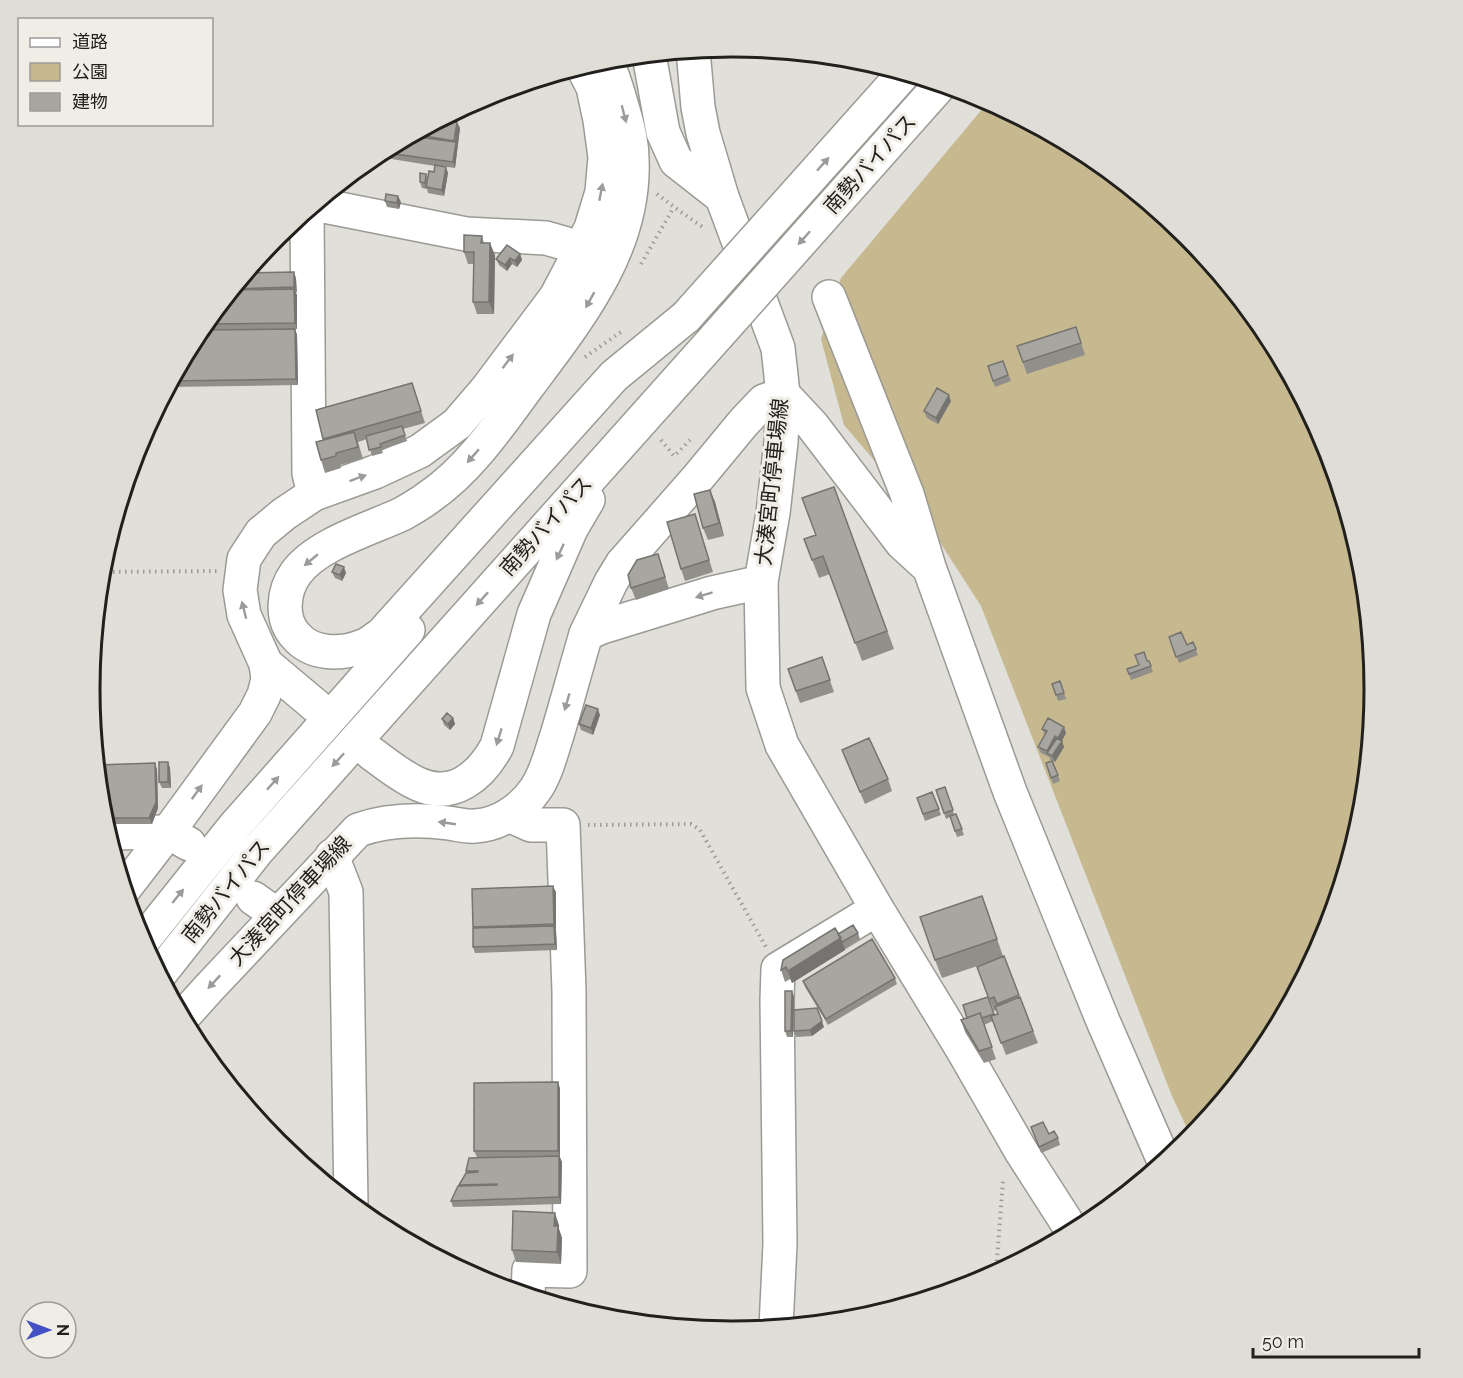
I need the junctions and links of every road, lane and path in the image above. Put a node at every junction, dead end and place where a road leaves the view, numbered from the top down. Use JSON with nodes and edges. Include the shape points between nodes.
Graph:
{"nodes":[{"id":1,"x":694,"y":58,"type":"edge"},
{"id":2,"x":650,"y":62,"type":"edge"},
{"id":3,"x":610,"y":69,"type":"edge"},
{"id":4,"x":586,"y":74,"type":"edge"},
{"id":5,"x":898,"y":80,"type":"edge"},
{"id":6,"x":935,"y":91,"type":"edge"},
{"id":7,"x":722,"y":197,"type":"junction"},
{"id":8,"x":325,"y":206,"type":"edge"},
{"id":9,"x":674,"y":207,"type":"dead end"},
{"id":10,"x":307,"y":221,"type":"edge"},
{"id":11,"x":580,"y":248,"type":"junction"},
{"id":12,"x":640,"y":265,"type":"dead end"},
{"id":13,"x":829,"y":297,"type":"dead end"},
{"id":14,"x":686,"y":317,"type":"junction"},
{"id":15,"x":621,"y":332,"type":"dead end"},
{"id":16,"x":717,"y":336,"type":"junction"},
{"id":17,"x":582,"y":359,"type":"dead end"},
{"id":18,"x":783,"y":394,"type":"junction"},
{"id":19,"x":314,"y":494,"type":"junction"},
{"id":20,"x":928,"y":567,"type":"junction"},
{"id":21,"x":243,"y":570,"type":"junction"},
{"id":22,"x":111,"y":572,"type":"edge"},
{"id":23,"x":761,"y":582,"type":"junction"},
{"id":24,"x":586,"y":634,"type":"junction"},
{"id":25,"x":266,"y":664,"type":"junction"},
{"id":26,"x":316,"y":706,"type":"dead end"},
{"id":27,"x":370,"y":753,"type":"dead end"},
{"id":28,"x":509,"y":815,"type":"junction"},
{"id":29,"x":563,"y":825,"type":"junction"},
{"id":30,"x":117,"y":834,"type":"edge"},
{"id":31,"x":178,"y":838,"type":"junction"},
{"id":32,"x":332,"y":856,"type":"junction"},
{"id":33,"x":130,"y":883,"type":"edge"},
{"id":34,"x":877,"y":909,"type":"junction"},
{"id":35,"x":149,"y":933,"type":"edge"},
{"id":36,"x":165,"y":968,"type":"edge"},
{"id":37,"x":778,"y":969,"type":"junction"},
{"id":38,"x":188,"y":1011,"type":"edge"},
{"id":39,"x":1021,"y":1151,"type":"junction"},
{"id":40,"x":1160,"y":1153,"type":"edge"},
{"id":41,"x":351,"y":1193,"type":"edge"},
{"id":42,"x":1068,"y":1223,"type":"edge"},
{"id":43,"x":997,"y":1262,"type":"edge"},
{"id":44,"x":528,"y":1287,"type":"edge"},
{"id":45,"x":776,"y":1320,"type":"edge"}],
"edges":[{"from":1,"to":7,"type":"main road","name":"大湊宮町停車場線","via":[[703,133]]},
{"from":2,"to":7,"type":"main road","via":[[663,132],[676,161]]},
{"from":3,"to":14,"type":"main road","one_way":true,"via":[[629,131],[631,191],[614,254],[585,309],[506,416],[447,483],[405,512],[320,551],[297,572],[285,598],[285,612],[294,635],[316,650],[339,652],[363,646],[382,634],[614,376]]},
{"from":11,"to":4,"type":"main road","one_way":true,"via":[[602,192],[605,157],[593,87]]},
{"from":14,"to":5,"type":"main road","name":"南勢バイパス","one_way":true,"bridge":true},
{"from":6,"to":16,"type":"main road","name":"南勢バイパス","one_way":true,"bridge":true},
{"from":7,"to":18,"type":"main road","name":"大湊宮町停車場線","via":[[778,348]]},
{"from":8,"to":11,"type":"main road","via":[[466,234],[546,238]]},
{"from":9,"to":12,"type":"path"},
{"from":10,"to":19,"type":"main road","via":[[309,473]]},
{"from":19,"to":11,"type":"main road","one_way":true,"via":[[420,451],[457,424],[556,297]]},
{"from":13,"to":20,"type":"main road","via":[[907,494]]},
{"from":35,"to":14,"type":"main road","name":"南勢バイパス","one_way":true,"via":[[234,827]]},
{"from":15,"to":17,"type":"path"},
{"from":16,"to":27,"type":"main road","one_way":true,"via":[[650,433],[587,501],[571,529],[534,614],[497,746],[489,761],[477,775],[443,789],[420,785]]},
{"from":16,"to":36,"type":"main road","name":"南勢バイパス","one_way":true,"via":[[257,851]]},
{"from":18,"to":20,"type":"main road","via":[[812,425],[902,543]]},
{"from":18,"to":23,"type":"main road","name":"大湊宮町停車場線","via":[[773,513]]},
{"from":18,"to":24,"type":"main road","via":[[764,401],[744,422],[622,564]]},
{"from":19,"to":21,"type":"main road","via":[[261,533],[244,560]]},
{"from":20,"to":40,"type":"main road","via":[[1010,792]]},
{"from":21,"to":22,"type":"path"},
{"from":25,"to":21,"type":"main road","one_way":true,"via":[[244,615],[240,590]]},
{"from":23,"to":24,"type":"main road","name":"大湊宮町停車場線","one_way":true,"via":[[712,593]]},
{"from":23,"to":34,"type":"main road","via":[[764,688],[782,745]]},
{"from":24,"to":28,"type":"main road","name":"大湊宮町停車場線","one_way":true,"via":[[544,772],[536,789]]},
{"from":25,"to":26,"type":"main road"},
{"from":31,"to":25,"type":"main road","one_way":true,"via":[[255,713],[268,679]]},
{"from":28,"to":29,"type":"main road","via":[[531,825]]},
{"from":28,"to":32,"type":"main road","name":"大湊宮町停車場線","one_way":true,"via":[[492,824],[474,826],[425,821],[376,824],[358,830]]},
{"from":29,"to":37,"type":"path","via":[[692,824],[700,830]]},
{"from":29,"to":44,"type":"main road","via":[[569,991],[570,1271],[529,1270]]},
{"from":30,"to":31,"type":"main road"},
{"from":31,"to":33,"type":"main road"},
{"from":32,"to":38,"type":"main road","name":"大湊宮町停車場線","one_way":true,"via":[[265,907],[209,988]]},
{"from":32,"to":41,"type":"main road","via":[[346,892]]},
{"from":34,"to":37,"type":"main road"},
{"from":34,"to":39,"type":"main road"},
{"from":37,"to":45,"type":"main road","via":[[780,1244]]},
{"from":39,"to":42,"type":"main road"},
{"from":39,"to":43,"type":"path","via":[[1004,1181]]}]}
